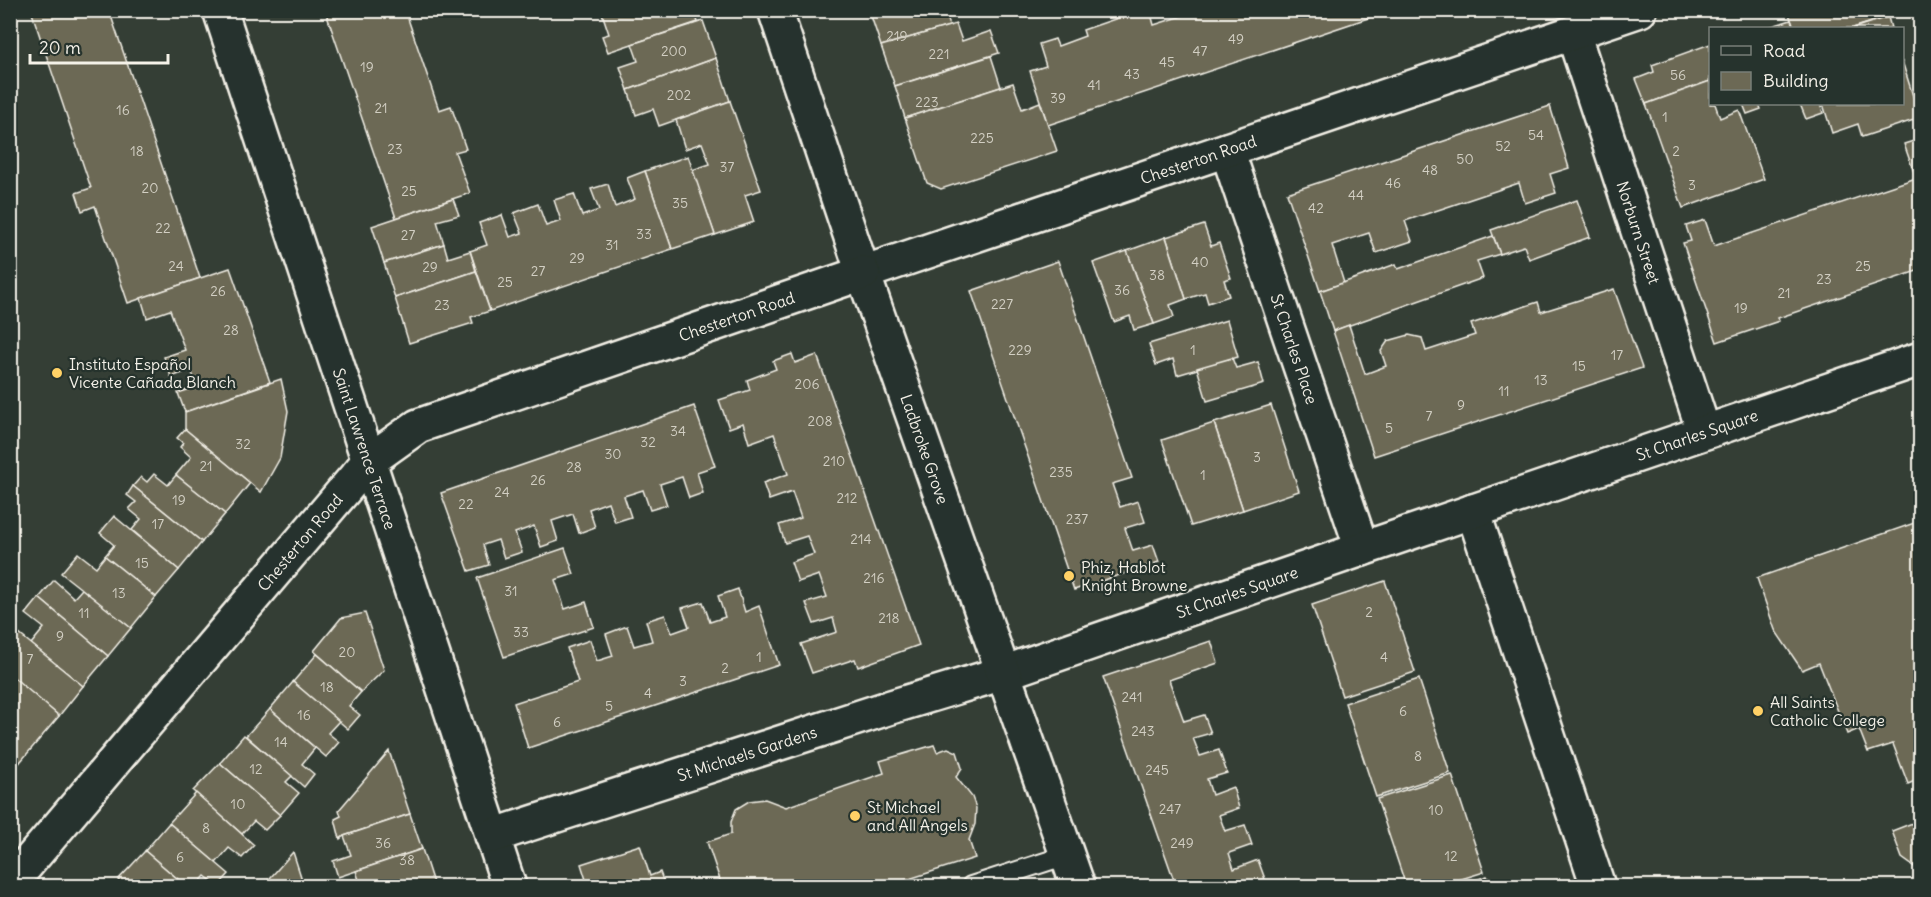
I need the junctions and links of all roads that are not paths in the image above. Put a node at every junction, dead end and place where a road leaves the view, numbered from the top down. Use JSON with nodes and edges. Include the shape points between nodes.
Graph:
{"nodes":[{"id":1,"x":220,"y":10,"type":"edge"},
{"id":2,"x":774,"y":10,"type":"edge"},
{"id":3,"x":1640,"y":10,"type":"edge"},
{"id":4,"x":1574,"y":33,"type":"junction"},
{"id":5,"x":1227,"y":150,"type":"junction"},
{"id":6,"x":864,"y":273,"type":"junction"},
{"id":7,"x":1920,"y":359,"type":"edge"},
{"id":8,"x":1704,"y":432,"type":"junction"},
{"id":9,"x":369,"y":460,"type":"junction"},
{"id":10,"x":1473,"y":511,"type":"junction"},
{"id":11,"x":1362,"y":549,"type":"junction"},
{"id":12,"x":1003,"y":673,"type":"junction"},
{"id":13,"x":492,"y":836,"type":"junction"},
{"id":14,"x":1067,"y":855,"type":"junction"},
{"id":15,"x":10,"y":884,"type":"edge"},
{"id":16,"x":508,"y":886,"type":"edge"},
{"id":17,"x":971,"y":886,"type":"edge"},
{"id":18,"x":1078,"y":886,"type":"edge"},
{"id":19,"x":1598,"y":886,"type":"edge"}],
"edges":[{"from":1,"to":9,"type":"street","name":"Saint Lawrence Terrace"},
{"from":2,"to":6,"type":"street","name":"Ladbroke Grove"},
{"from":3,"to":4,"type":"street","name":"Chesterton Road"},
{"from":4,"to":5,"type":"street","name":"Chesterton Road"},
{"from":4,"to":8,"type":"street","name":"Norburn Street"},
{"from":5,"to":6,"type":"street","name":"Chesterton Road"},
{"from":5,"to":11,"type":"street","name":"St Charles Place"},
{"from":6,"to":9,"type":"street","name":"Chesterton Road","via":[[418,426]]},
{"from":6,"to":12,"type":"street","name":"Ladbroke Grove"},
{"from":7,"to":8,"type":"street","name":"St Charles Square"},
{"from":8,"to":10,"type":"street","name":"St Charles Square"},
{"from":9,"to":13,"type":"street","name":"Saint Lawrence Terrace"},
{"from":9,"to":15,"type":"street","name":"Chesterton Road"},
{"from":10,"to":11,"type":"street","name":"St Charles Square"},
{"from":10,"to":19,"type":"street"},
{"from":11,"to":12,"type":"street","name":"St Charles Square"},
{"from":12,"to":13,"type":"street","name":"St Michaels Gardens"},
{"from":12,"to":14,"type":"street","name":"Ladbroke Grove"},
{"from":13,"to":16,"type":"street","name":"Saint Lawrence Terrace"},
{"from":14,"to":17,"type":"lane"},
{"from":14,"to":18,"type":"street","name":"Ladbroke Grove"}]}
